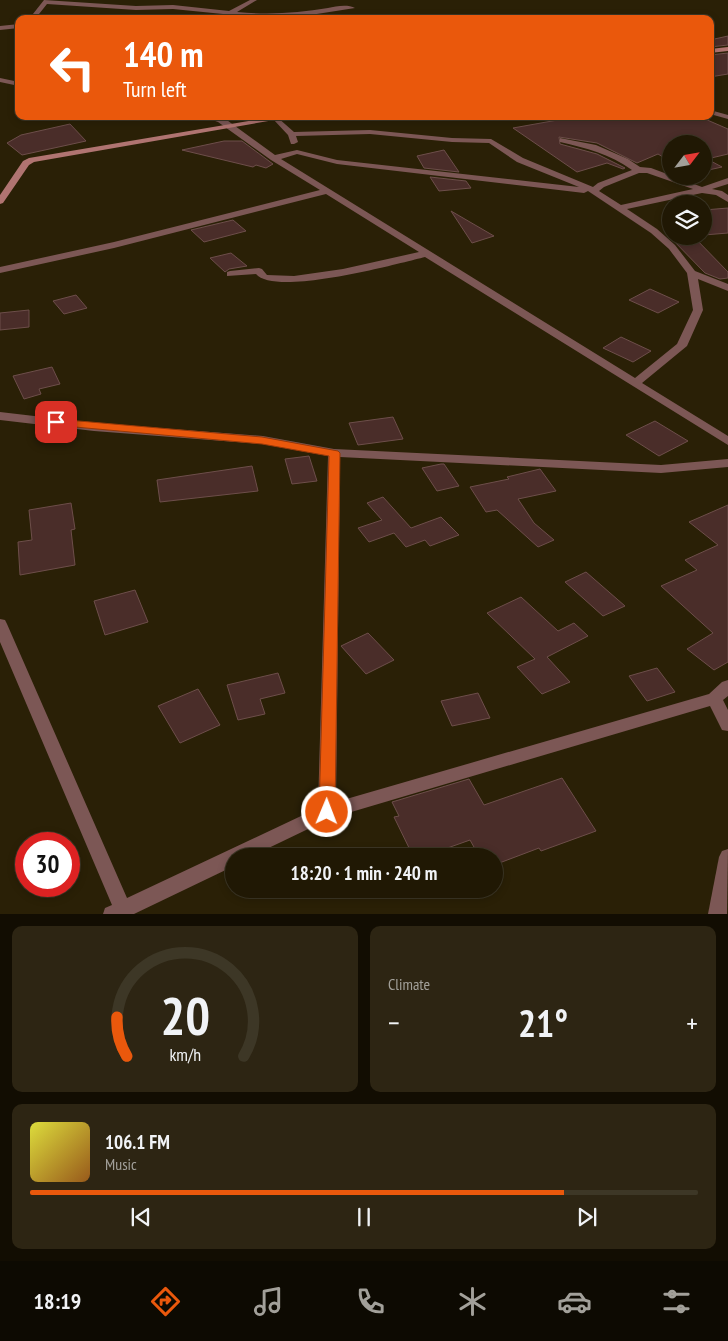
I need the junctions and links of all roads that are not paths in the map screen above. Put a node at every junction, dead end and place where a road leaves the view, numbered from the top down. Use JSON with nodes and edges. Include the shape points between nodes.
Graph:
{"nodes":[{"id":1,"x":126,"y":0,"type":"edge"},
{"id":2,"x":254,"y":0,"type":"edge"},
{"id":3,"x":46,"y":1,"type":"edge"},
{"id":4,"x":118,"y":7,"type":"junction"},
{"id":5,"x":352,"y":8,"type":"dead end"},
{"id":6,"x":229,"y":13,"type":"junction"},
{"id":7,"x":35,"y":15,"type":"edge"},
{"id":8,"x":15,"y":26,"type":"edge"},
{"id":9,"x":0,"y":28,"type":"edge"},
{"id":10,"x":728,"y":49,"type":"edge"},
{"id":11,"x":714,"y":51,"type":"edge"},
{"id":12,"x":0,"y":80,"type":"edge"},
{"id":13,"x":15,"y":83,"type":"edge"},
{"id":14,"x":714,"y":113,"type":"edge"},
{"id":15,"x":728,"y":117,"type":"edge"},
{"id":16,"x":221,"y":120,"type":"edge"},
{"id":17,"x":271,"y":120,"type":"edge"},
{"id":18,"x":278,"y":120,"type":"edge"},
{"id":19,"x":230,"y":127,"type":"junction"},
{"id":20,"x":292,"y":134,"type":"junction"},
{"id":21,"x":563,"y":140,"type":"dead end"},
{"id":22,"x":297,"y":152,"type":"junction"},
{"id":23,"x":274,"y":158,"type":"junction"},
{"id":24,"x":638,"y":170,"type":"junction"},
{"id":25,"x":728,"y":181,"type":"edge"},
{"id":26,"x":702,"y":190,"type":"junction"},
{"id":27,"x":328,"y":191,"type":"junction"},
{"id":28,"x":594,"y":191,"type":"junction"},
{"id":29,"x":728,"y":199,"type":"edge"},
{"id":30,"x":0,"y":201,"type":"edge"},
{"id":31,"x":618,"y":208,"type":"junction"},
{"id":32,"x":428,"y":254,"type":"junction"},
{"id":33,"x":0,"y":270,"type":"edge"},
{"id":34,"x":692,"y":273,"type":"junction"},
{"id":35,"x":230,"y":274,"type":"dead end"},
{"id":36,"x":727,"y":287,"type":"edge"},
{"id":37,"x":634,"y":383,"type":"junction"},
{"id":38,"x":0,"y":416,"type":"edge"},
{"id":39,"x":728,"y":440,"type":"edge"},
{"id":40,"x":334,"y":453,"type":"junction"},
{"id":41,"x":728,"y":463,"type":"edge"},
{"id":42,"x":0,"y":624,"type":"edge"},
{"id":43,"x":728,"y":686,"type":"edge"},
{"id":44,"x":714,"y":699,"type":"junction"},
{"id":45,"x":728,"y":725,"type":"edge"},
{"id":46,"x":327,"y":812,"type":"junction"},
{"id":47,"x":251,"y":848,"type":"edge"},
{"id":48,"x":728,"y":857,"type":"edge"},
{"id":49,"x":225,"y":860,"type":"edge"},
{"id":50,"x":119,"y":912,"type":"edge"},
{"id":51,"x":716,"y":914,"type":"edge"}],
"edges":[{"from":1,"to":4,"type":"street"},
{"from":2,"to":6,"type":"street"},
{"from":3,"to":4,"type":"street"},
{"from":3,"to":7,"type":"street"},
{"from":4,"to":6,"type":"street"},
{"from":5,"to":6,"type":"street","via":[[281,15]]},
{"from":8,"to":9,"type":"street"},
{"from":10,"to":11,"type":"street"},
{"from":12,"to":13,"type":"street"},
{"from":14,"to":15,"type":"street"},
{"from":16,"to":19,"type":"street"},
{"from":17,"to":19,"type":"street"},
{"from":18,"to":20,"type":"street"},
{"from":19,"to":23,"type":"street"},
{"from":19,"to":30,"type":"street","via":[[32,160],[26,162]]},
{"from":20,"to":22,"type":"street"},
{"from":20,"to":28,"type":"street","via":[[370,132],[491,141],[520,160]]},
{"from":21,"to":24,"type":"street","via":[[593,147]]},
{"from":22,"to":23,"type":"street"},
{"from":22,"to":28,"type":"street","via":[[337,162]]},
{"from":23,"to":27,"type":"street"},
{"from":24,"to":26,"type":"street","via":[[648,170]]},
{"from":24,"to":28,"type":"street"},
{"from":25,"to":26,"type":"street"},
{"from":26,"to":29,"type":"street","via":[[719,193]]},
{"from":26,"to":31,"type":"street"},
{"from":27,"to":32,"type":"street"},
{"from":27,"to":33,"type":"street"},
{"from":28,"to":31,"type":"street"},
{"from":31,"to":34,"type":"street","via":[[672,247]]},
{"from":32,"to":35,"type":"street","via":[[292,280],[264,277],[259,271]]},
{"from":32,"to":37,"type":"street"},
{"from":34,"to":36,"type":"street"},
{"from":34,"to":37,"type":"street","via":[[698,310],[682,346]]},
{"from":37,"to":39,"type":"street"},
{"from":38,"to":40,"type":"street","via":[[262,440]]},
{"from":40,"to":41,"type":"street","via":[[661,469]]},
{"from":40,"to":46,"type":"street"},
{"from":42,"to":50,"type":"street"},
{"from":43,"to":44,"type":"street"},
{"from":44,"to":45,"type":"street"},
{"from":44,"to":46,"type":"street"},
{"from":46,"to":47,"type":"street"},
{"from":48,"to":51,"type":"street"},
{"from":49,"to":50,"type":"street"}]}
